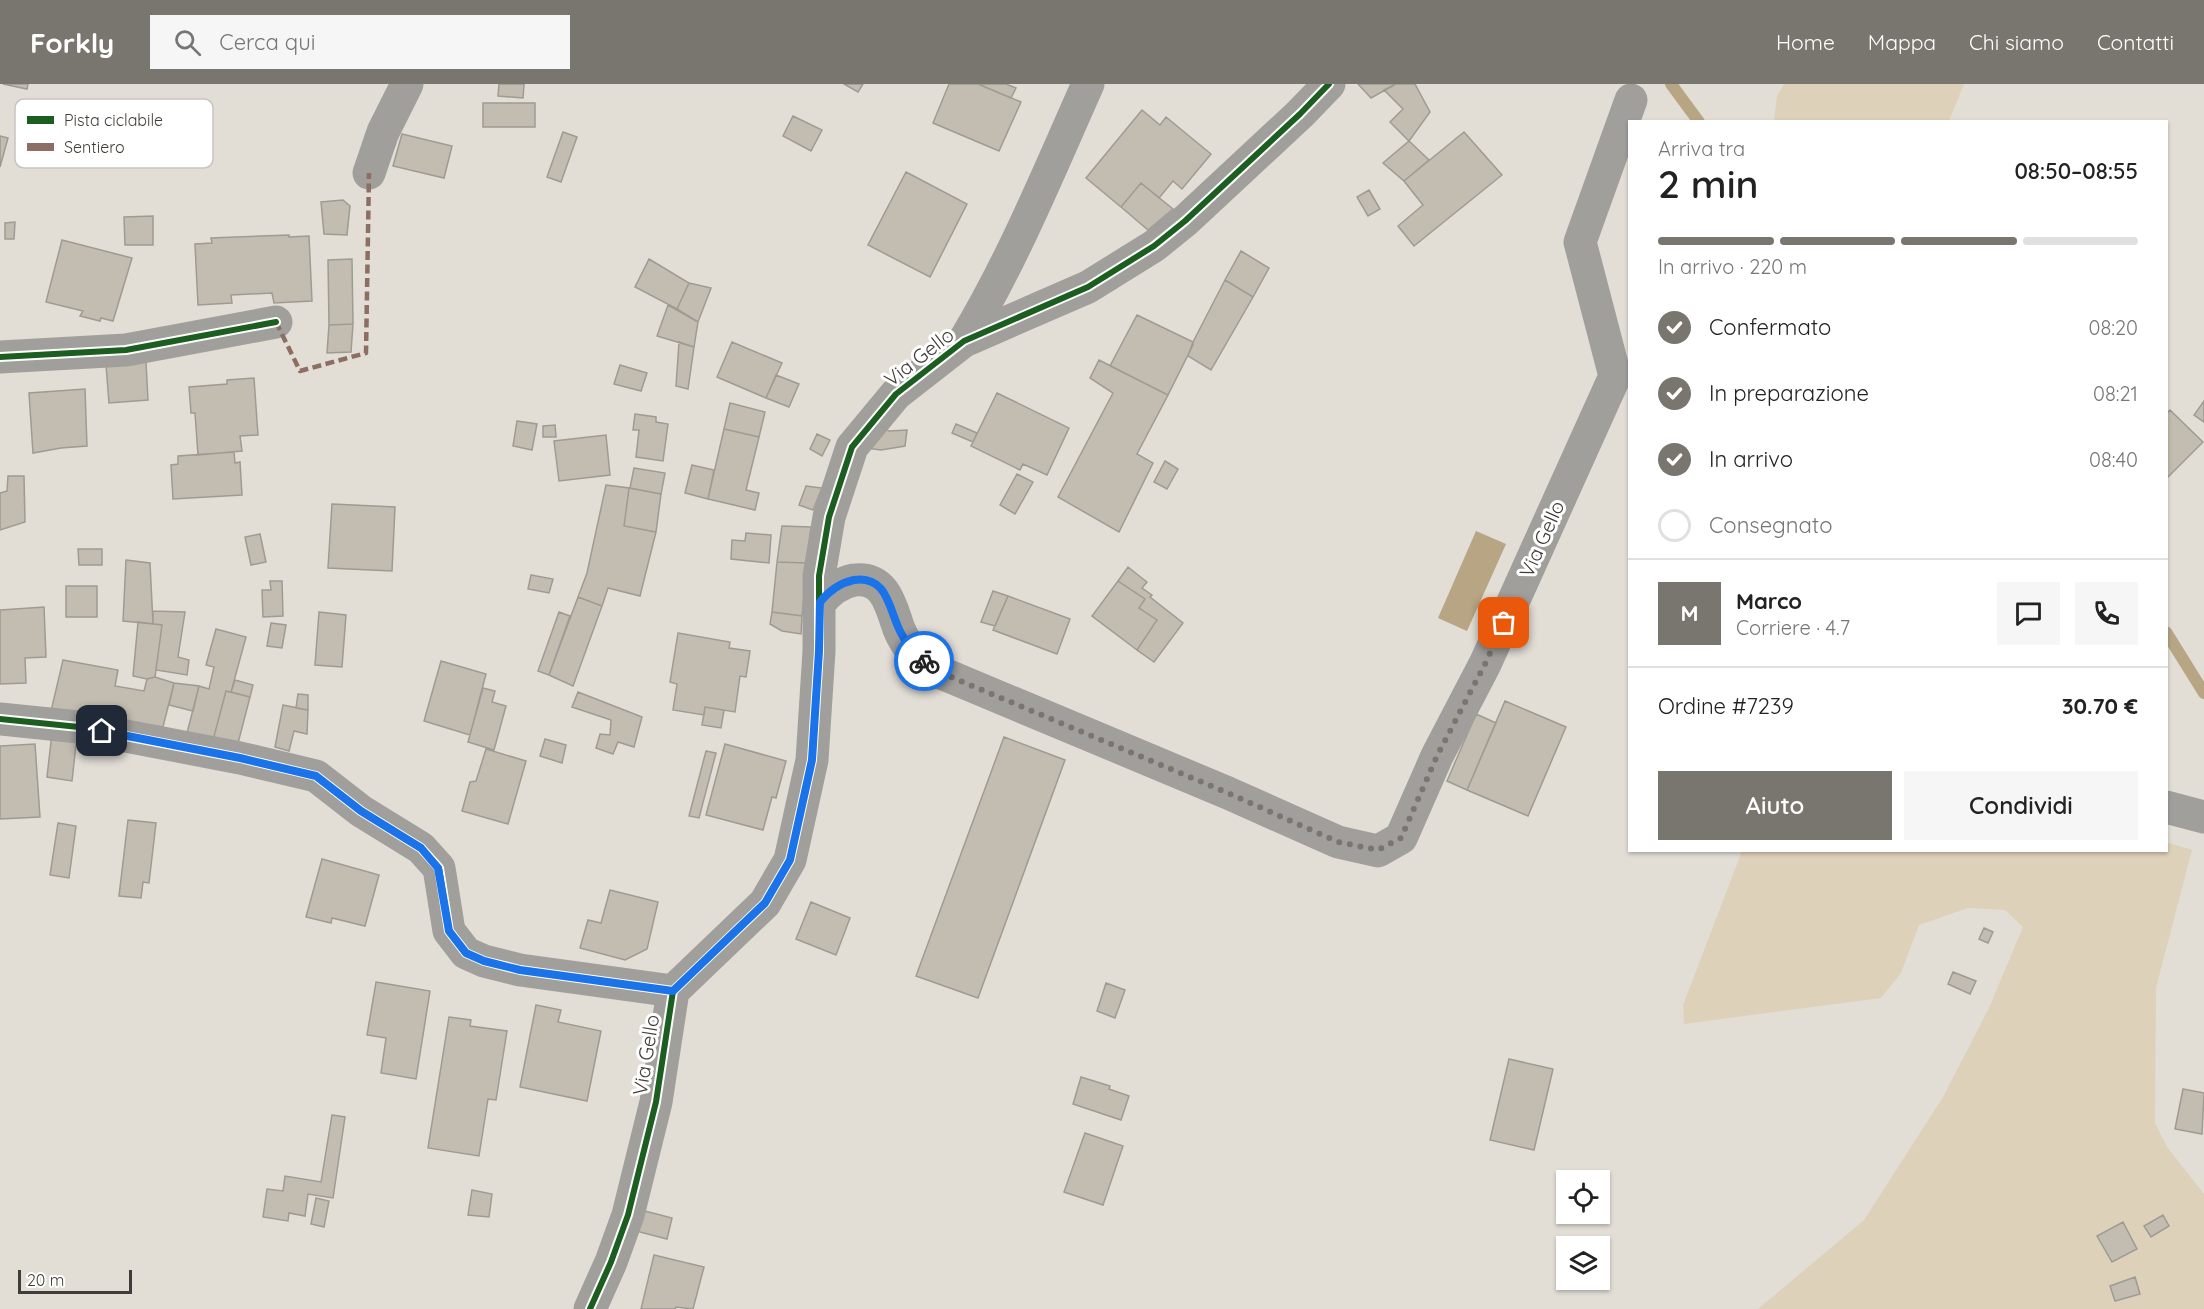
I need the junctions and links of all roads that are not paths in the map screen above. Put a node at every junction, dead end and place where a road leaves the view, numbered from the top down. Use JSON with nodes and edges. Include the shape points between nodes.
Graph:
{"nodes":[{"id":1,"x":407,"y":84,"type":"edge"},
{"id":2,"x":1088,"y":84,"type":"edge"},
{"id":3,"x":1329,"y":84,"type":"edge"},
{"id":4,"x":1635,"y":102,"type":"edge"},
{"id":5,"x":369,"y":174,"type":"dead end"},
{"id":6,"x":276,"y":322,"type":"dead end"},
{"id":7,"x":964,"y":341,"type":"junction"},
{"id":8,"x":0,"y":357,"type":"edge"},
{"id":9,"x":820,"y":602,"type":"junction"},
{"id":10,"x":0,"y":719,"type":"edge"},
{"id":11,"x":2168,"y":808,"type":"edge"},
{"id":12,"x":2204,"y":817,"type":"edge"},
{"id":13,"x":673,"y":991,"type":"junction"},
{"id":14,"x":590,"y":1309,"type":"edge"}],
"edges":[{"from":1,"to":5,"type":"street","via":[[383,132]]},
{"from":2,"to":7,"type":"street","name":"Via Gello","via":[[986,305]]},
{"from":3,"to":7,"type":"street","name":"Via Gello","via":[[1154,246],[1088,287]]},
{"from":4,"to":9,"type":"street","name":"Via Gello","via":[[1580,242],[1616,376],[1401,838],[1378,850],[1338,842],[939,672],[914,655],[880,586],[860,579],[843,582]]},
{"from":6,"to":8,"type":"street","via":[[126,350]]},
{"from":7,"to":9,"type":"street","name":"Via Gello","via":[[896,394],[852,447],[829,518],[819,576]]},
{"from":9,"to":13,"type":"street","name":"Via Gello","via":[[812,760],[790,860],[765,903]]},
{"from":10,"to":13,"type":"street","via":[[80,727],[316,776],[361,811],[421,848],[438,868],[449,931],[466,953],[520,970]]},
{"from":11,"to":12,"type":"street"},
{"from":13,"to":14,"type":"street","name":"Via Gello","via":[[656,1102],[628,1215]]}]}
